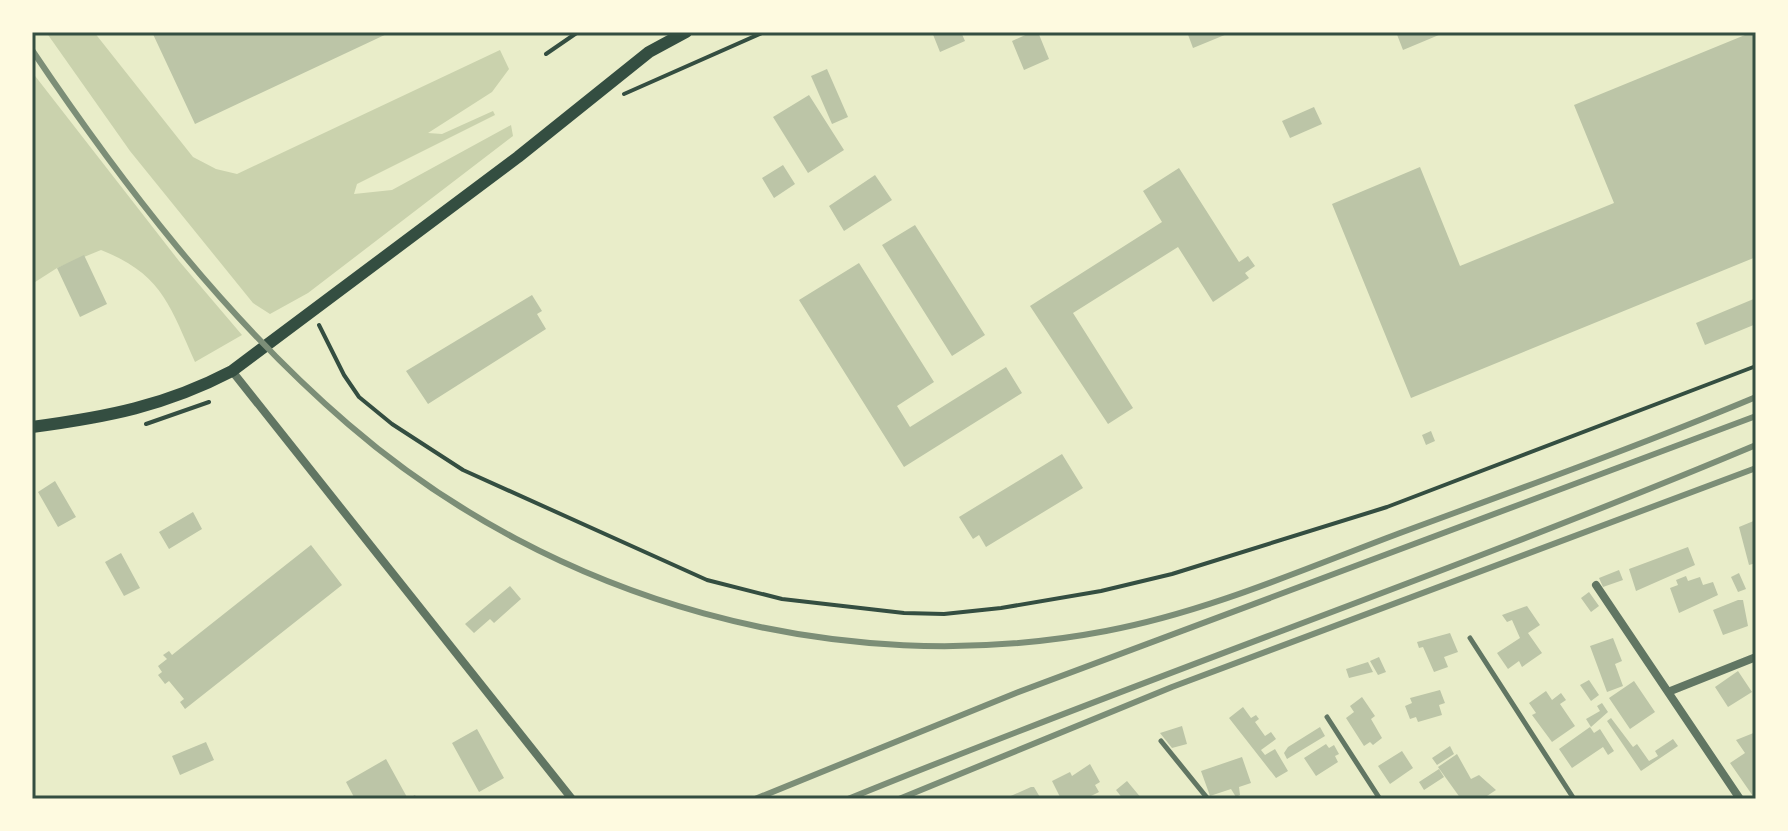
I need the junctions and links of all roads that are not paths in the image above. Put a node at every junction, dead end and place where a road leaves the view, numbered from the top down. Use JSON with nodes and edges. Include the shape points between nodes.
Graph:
{"nodes":[{"id":1,"x":686,"y":32,"type":"edge"},
{"id":2,"x":232,"y":371,"type":"junction"},
{"id":3,"x":32,"y":427,"type":"edge"},
{"id":4,"x":1596,"y":585,"type":"dead end"},
{"id":5,"x":1470,"y":638,"type":"dead end"},
{"id":6,"x":1756,"y":657,"type":"edge"},
{"id":7,"x":1668,"y":692,"type":"junction"},
{"id":8,"x":1327,"y":717,"type":"dead end"},
{"id":9,"x":1161,"y":741,"type":"dead end"},
{"id":10,"x":567,"y":797,"type":"edge"},
{"id":11,"x":1208,"y":799,"type":"edge"},
{"id":12,"x":1380,"y":799,"type":"edge"},
{"id":13,"x":1574,"y":799,"type":"edge"},
{"id":14,"x":1740,"y":799,"type":"edge"}],
"edges":[{"from":1,"to":2,"type":"main road","via":[[649,52]]},
{"from":2,"to":3,"type":"main road","via":[[150,407]]},
{"from":2,"to":10,"type":"street"},
{"from":4,"to":7,"type":"street"},
{"from":5,"to":13,"type":"lane"},
{"from":6,"to":7,"type":"street"},
{"from":7,"to":14,"type":"street"},
{"from":8,"to":12,"type":"lane"},
{"from":9,"to":11,"type":"lane"}]}
